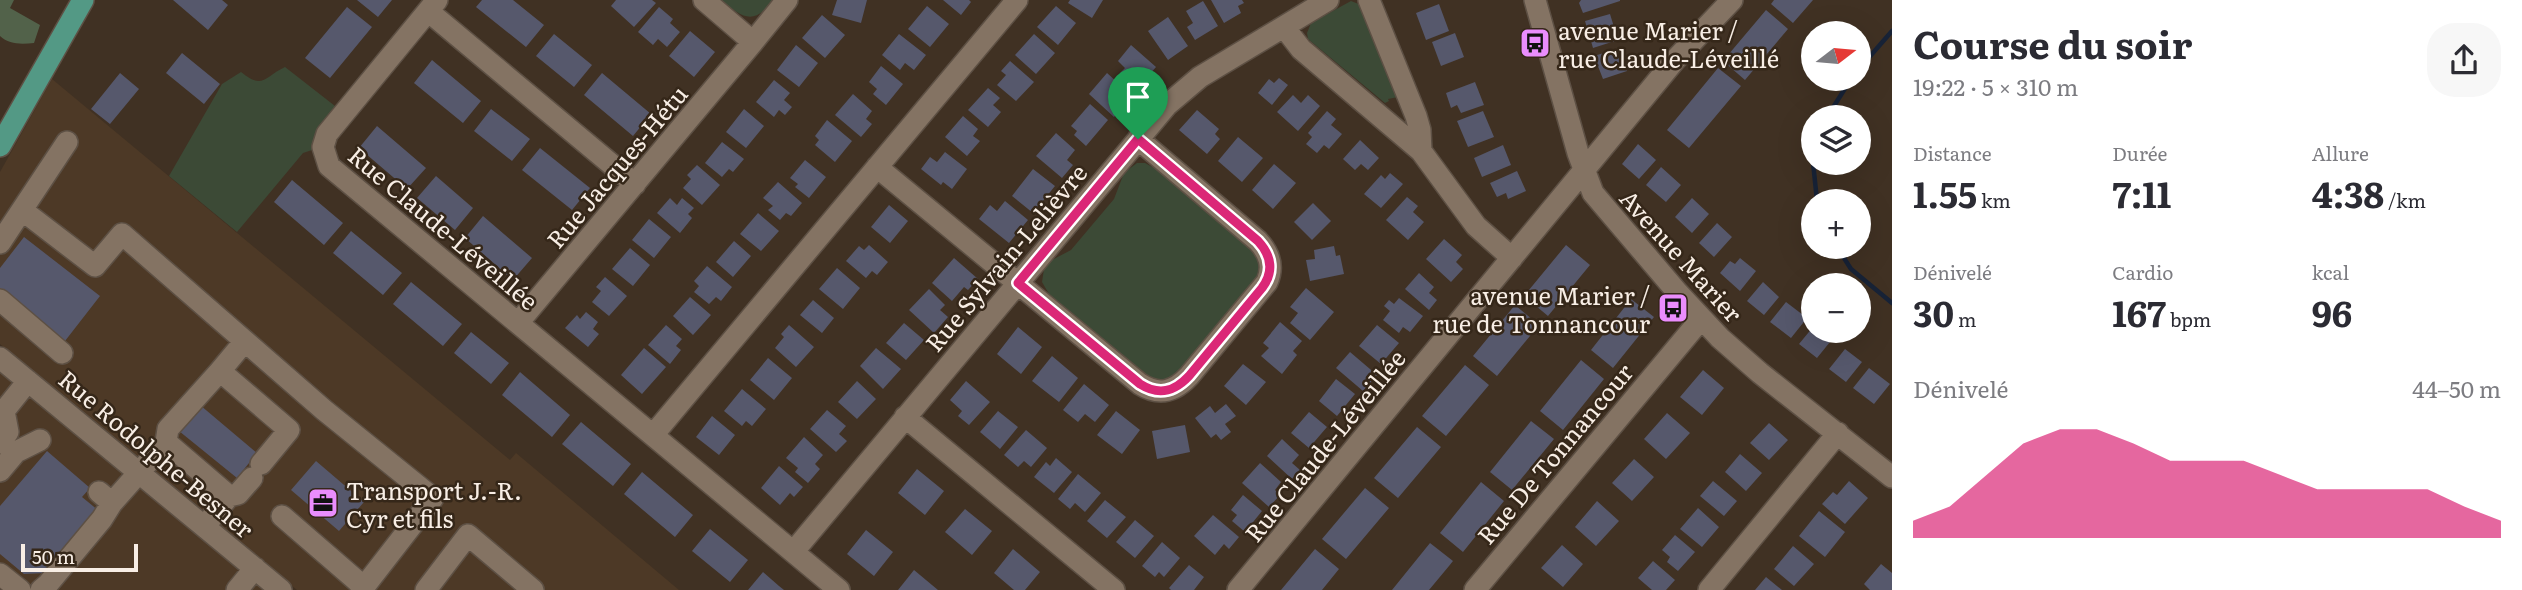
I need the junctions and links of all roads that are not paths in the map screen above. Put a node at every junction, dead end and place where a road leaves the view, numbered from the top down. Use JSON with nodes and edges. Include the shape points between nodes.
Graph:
{"nodes":[{"id":1,"x":83,"y":0,"type":"edge"},
{"id":2,"x":704,"y":0,"type":"edge"},
{"id":3,"x":787,"y":0,"type":"edge"},
{"id":4,"x":1017,"y":0,"type":"edge"},
{"id":5,"x":1328,"y":0,"type":"edge"},
{"id":6,"x":1369,"y":0,"type":"edge"},
{"id":7,"x":1535,"y":0,"type":"edge"},
{"id":8,"x":1732,"y":0,"type":"edge"},
{"id":9,"x":433,"y":6,"type":"edge"},
{"id":10,"x":1284,"y":27,"type":"junction"},
{"id":11,"x":753,"y":42,"type":"junction"},
{"id":12,"x":1138,"y":139,"type":"junction"},
{"id":13,"x":67,"y":142,"type":"dead end"},
{"id":14,"x":0,"y":146,"type":"edge"},
{"id":15,"x":1420,"y":151,"type":"junction"},
{"id":16,"x":877,"y":167,"type":"junction"},
{"id":17,"x":1584,"y":172,"type":"junction"},
{"id":18,"x":635,"y":184,"type":"junction"},
{"id":19,"x":22,"y":210,"type":"junction"},
{"id":20,"x":0,"y":243,"type":"edge"},
{"id":21,"x":1512,"y":258,"type":"junction"},
{"id":22,"x":1018,"y":283,"type":"junction"},
{"id":23,"x":0,"y":300,"type":"edge"},
{"id":24,"x":1701,"y":318,"type":"junction"},
{"id":25,"x":518,"y":323,"type":"junction"},
{"id":26,"x":245,"y":341,"type":"junction"},
{"id":27,"x":62,"y":353,"type":"dead end"},
{"id":28,"x":0,"y":358,"type":"edge"},
{"id":29,"x":219,"y":371,"type":"junction"},
{"id":30,"x":28,"y":381,"type":"junction"},
{"id":31,"x":314,"y":401,"type":"junction"},
{"id":32,"x":2,"y":410,"type":"edge"},
{"id":33,"x":64,"y":410,"type":"junction"},
{"id":34,"x":905,"y":417,"type":"junction"},
{"id":35,"x":289,"y":430,"type":"junction"},
{"id":36,"x":1838,"y":433,"type":"junction"},
{"id":37,"x":653,"y":435,"type":"junction"},
{"id":38,"x":166,"y":442,"type":"junction"},
{"id":39,"x":0,"y":443,"type":"edge"},
{"id":40,"x":0,"y":471,"type":"edge"},
{"id":41,"x":140,"y":472,"type":"junction"},
{"id":42,"x":1892,"y":477,"type":"edge"},
{"id":43,"x":229,"y":496,"type":"junction"},
{"id":44,"x":282,"y":516,"type":"dead end"},
{"id":45,"x":205,"y":526,"type":"junction"},
{"id":46,"x":794,"y":551,"type":"junction"},
{"id":47,"x":255,"y":568,"type":"junction"},
{"id":48,"x":0,"y":574,"type":"edge"},
{"id":49,"x":362,"y":589,"type":"edge"},
{"id":50,"x":20,"y":590,"type":"edge"},
{"id":51,"x":41,"y":590,"type":"edge"},
{"id":52,"x":237,"y":590,"type":"edge"},
{"id":53,"x":281,"y":590,"type":"edge"},
{"id":54,"x":426,"y":590,"type":"edge"},
{"id":55,"x":533,"y":590,"type":"edge"},
{"id":56,"x":839,"y":590,"type":"edge"},
{"id":57,"x":1114,"y":590,"type":"edge"},
{"id":58,"x":1238,"y":590,"type":"edge"},
{"id":59,"x":1475,"y":590,"type":"edge"},
{"id":60,"x":1709,"y":590,"type":"edge"}],
"edges":[{"from":1,"to":14,"type":"main road"},
{"from":2,"to":11,"type":"street"},
{"from":3,"to":11,"type":"street","name":"Rue Jacques-Hétu"},
{"from":4,"to":16,"type":"street"},
{"from":5,"to":10,"type":"street","name":"Rue Sylvain-Lelièvre"},
{"from":6,"to":15,"type":"street","via":[[1416,116]]},
{"from":7,"to":17,"type":"street","name":"Avenue Marier"},
{"from":8,"to":17,"type":"street","name":"Rue Claude-Léveillée","via":[[1674,61]]},
{"from":9,"to":18,"type":"street"},
{"from":9,"to":25,"type":"street","name":"Rue Claude-Léveillée","via":[[327,134],[324,155],[335,172]]},
{"from":10,"to":12,"type":"street","name":"Rue Sylvain-Lelièvre","via":[[1200,77],[1167,105]]},
{"from":10,"to":15,"type":"street","via":[[1301,49]]},
{"from":11,"to":18,"type":"street","name":"Rue Jacques-Hétu"},
{"from":12,"to":22,"type":"street","name":"Rue Sylvain-Lelièvre"},
{"from":12,"to":22,"type":"street","via":[[1264,247],[1270,274],[1255,297],[1182,383],[1160,392],[1140,384]]},
{"from":13,"to":19,"type":"street"},
{"from":15,"to":21,"type":"street","via":[[1476,226]]},
{"from":16,"to":22,"type":"street"},
{"from":16,"to":37,"type":"street"},
{"from":17,"to":21,"type":"street","name":"Rue Claude-Léveillée"},
{"from":17,"to":24,"type":"street","name":"Avenue Marier","via":[[1598,200]]},
{"from":18,"to":25,"type":"street","name":"Rue Jacques-Hétu"},
{"from":19,"to":20,"type":"street"},
{"from":19,"to":26,"type":"street","via":[[95,266],[122,234]]},
{"from":21,"to":58,"type":"street","name":"Rue Claude-Léveillée"},
{"from":22,"to":34,"type":"street","name":"Rue Sylvain-Lelièvre"},
{"from":23,"to":27,"type":"street"},
{"from":24,"to":36,"type":"street","name":"Avenue Marier","via":[[1760,373]]},
{"from":24,"to":59,"type":"street","name":"Rue De Tonnancour"},
{"from":25,"to":37,"type":"street","name":"Rue Claude-Léveillée"},
{"from":26,"to":29,"type":"street"},
{"from":26,"to":31,"type":"street"},
{"from":28,"to":30,"type":"street","name":"Rue Rodolphe-Besner"},
{"from":29,"to":35,"type":"street"},
{"from":29,"to":38,"type":"street","via":[[168,429]]},
{"from":30,"to":32,"type":"street"},
{"from":30,"to":33,"type":"street","name":"Rue Rodolphe-Besner"},
{"from":31,"to":35,"type":"street"},
{"from":31,"to":49,"type":"street","via":[[433,498]]},
{"from":32,"to":39,"type":"street","via":[[8,432]]},
{"from":33,"to":40,"type":"street","via":[[45,444],[16,452]]},
{"from":33,"to":41,"type":"street","name":"Rue Rodolphe-Besner"},
{"from":34,"to":46,"type":"street","name":"Rue Sylvain-Lelièvre"},
{"from":34,"to":57,"type":"street"},
{"from":35,"to":43,"type":"street","via":[[238,494]]},
{"from":36,"to":42,"type":"street","name":"Avenue Marier"},
{"from":36,"to":60,"type":"street"},
{"from":37,"to":46,"type":"street","name":"Rue Claude-Léveillée"},
{"from":38,"to":41,"type":"street"},
{"from":38,"to":43,"type":"street"},
{"from":41,"to":45,"type":"street","name":"Rue Rodolphe-Besner"},
{"from":41,"to":51,"type":"street","via":[[106,497],[102,519]]},
{"from":43,"to":45,"type":"street"},
{"from":44,"to":49,"type":"street"},
{"from":45,"to":47,"type":"street","name":"Rue Rodolphe-Besner"},
{"from":46,"to":56,"type":"street","name":"Rue Claude-Léveillée"},
{"from":47,"to":52,"type":"street"},
{"from":47,"to":53,"type":"street","name":"Rue Rodolphe-Besner"},
{"from":48,"to":50,"type":"street"},
{"from":54,"to":55,"type":"street","via":[[468,536]]}]}
